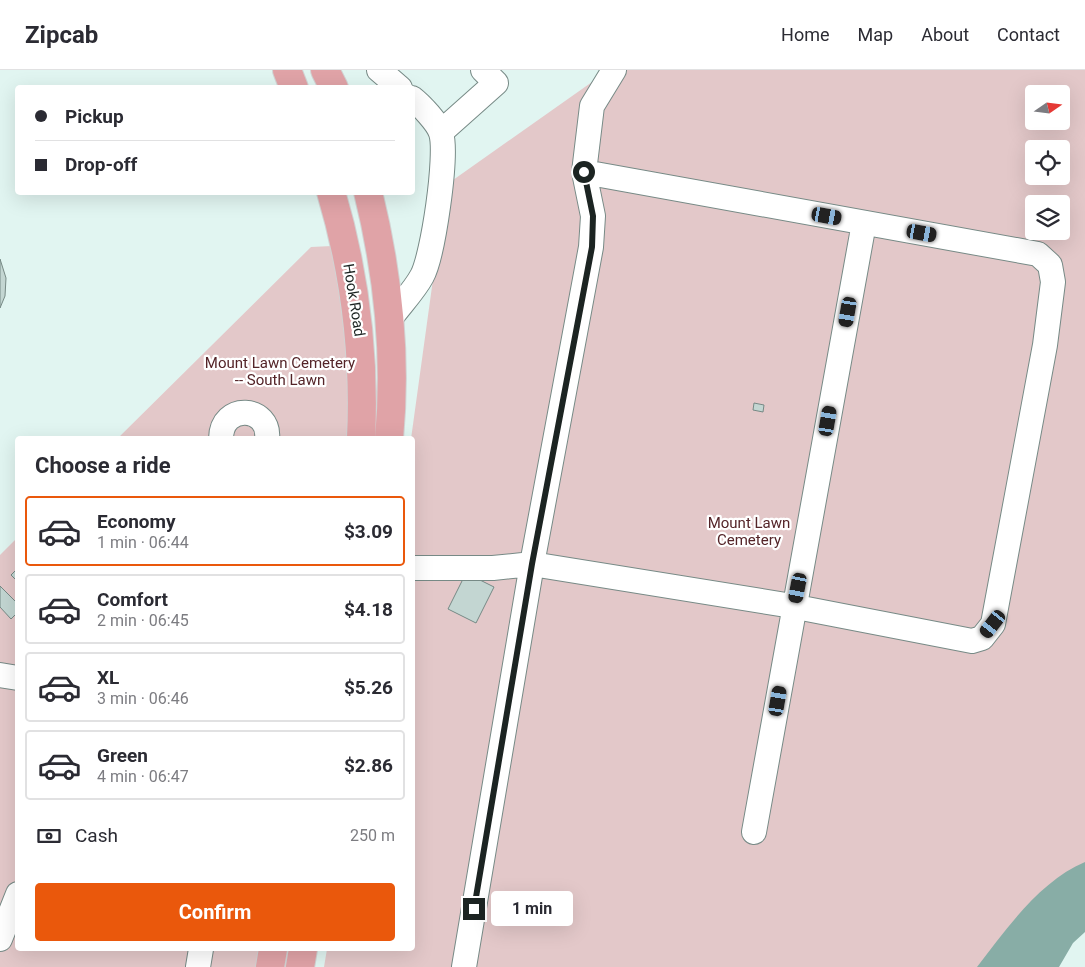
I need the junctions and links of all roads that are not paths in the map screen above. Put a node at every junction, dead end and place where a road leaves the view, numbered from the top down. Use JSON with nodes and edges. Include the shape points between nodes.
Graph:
{"nodes":[{"id":1,"x":287,"y":70,"type":"edge"},
{"id":2,"x":325,"y":70,"type":"edge"},
{"id":3,"x":379,"y":70,"type":"edge"},
{"id":4,"x":484,"y":70,"type":"edge"},
{"id":5,"x":614,"y":70,"type":"edge"},
{"id":6,"x":293,"y":85,"type":"edge"},
{"id":7,"x":332,"y":85,"type":"edge"},
{"id":8,"x":396,"y":85,"type":"edge"},
{"id":9,"x":415,"y":100,"type":"edge"},
{"id":10,"x":441,"y":132,"type":"junction"},
{"id":11,"x":584,"y":172,"type":"junction"},
{"id":12,"x":332,"y":195,"type":"edge"},
{"id":13,"x":369,"y":195,"type":"edge"},
{"id":14,"x":864,"y":223,"type":"junction"},
{"id":15,"x":390,"y":319,"type":"junction"},
{"id":16,"x":221,"y":436,"type":"edge"},
{"id":17,"x":267,"y":436,"type":"edge"},
{"id":18,"x":361,"y":436,"type":"edge"},
{"id":19,"x":389,"y":436,"type":"edge"},
{"id":20,"x":532,"y":564,"type":"junction"},
{"id":21,"x":415,"y":568,"type":"edge"},
{"id":22,"x":794,"y":607,"type":"junction"},
{"id":23,"x":0,"y":675,"type":"edge"},
{"id":24,"x":15,"y":678,"type":"edge"},
{"id":25,"x":754,"y":832,"type":"dead end"},
{"id":26,"x":15,"y":902,"type":"edge"},
{"id":27,"x":0,"y":939,"type":"edge"},
{"id":28,"x":201,"y":951,"type":"edge"},
{"id":29,"x":273,"y":951,"type":"edge"},
{"id":30,"x":303,"y":951,"type":"edge"},
{"id":31,"x":198,"y":967,"type":"edge"},
{"id":32,"x":270,"y":967,"type":"edge"},
{"id":33,"x":300,"y":967,"type":"edge"},
{"id":34,"x":464,"y":967,"type":"edge"}],
"edges":[{"from":1,"to":6,"type":"main road"},
{"from":2,"to":7,"type":"main road"},
{"from":3,"to":8,"type":"lane"},
{"from":4,"to":10,"type":"lane","via":[[496,83]]},
{"from":5,"to":11,"type":"lane","via":[[592,106]]},
{"from":9,"to":10,"type":"lane"},
{"from":10,"to":15,"type":"lane","via":[[443,170],[436,218],[422,274]]},
{"from":11,"to":14,"type":"lane"},
{"from":11,"to":20,"type":"lane","via":[[593,216],[592,247]]},
{"from":12,"to":18,"type":"main road","name":"Hook Road","via":[[360,335],[363,378]]},
{"from":13,"to":15,"type":"main road","name":"Hook Road"},
{"from":14,"to":22,"type":"lane"},
{"from":14,"to":22,"type":"lane","via":[[1038,254],[1050,265],[1053,282],[1045,345],[993,624],[982,638],[972,641]]},
{"from":15,"to":19,"type":"main road","name":"Hook Road","via":[[393,377]]},
{"from":16,"to":17,"type":"lane","via":[[229,418],[243,412],[262,421]]},
{"from":20,"to":21,"type":"lane","via":[[493,568]]},
{"from":20,"to":22,"type":"lane"},
{"from":20,"to":34,"type":"lane"},
{"from":22,"to":25,"type":"lane"},
{"from":23,"to":24,"type":"lane"},
{"from":26,"to":27,"type":"lane"},
{"from":28,"to":31,"type":"lane"},
{"from":29,"to":32,"type":"main road"},
{"from":30,"to":33,"type":"main road"}]}
